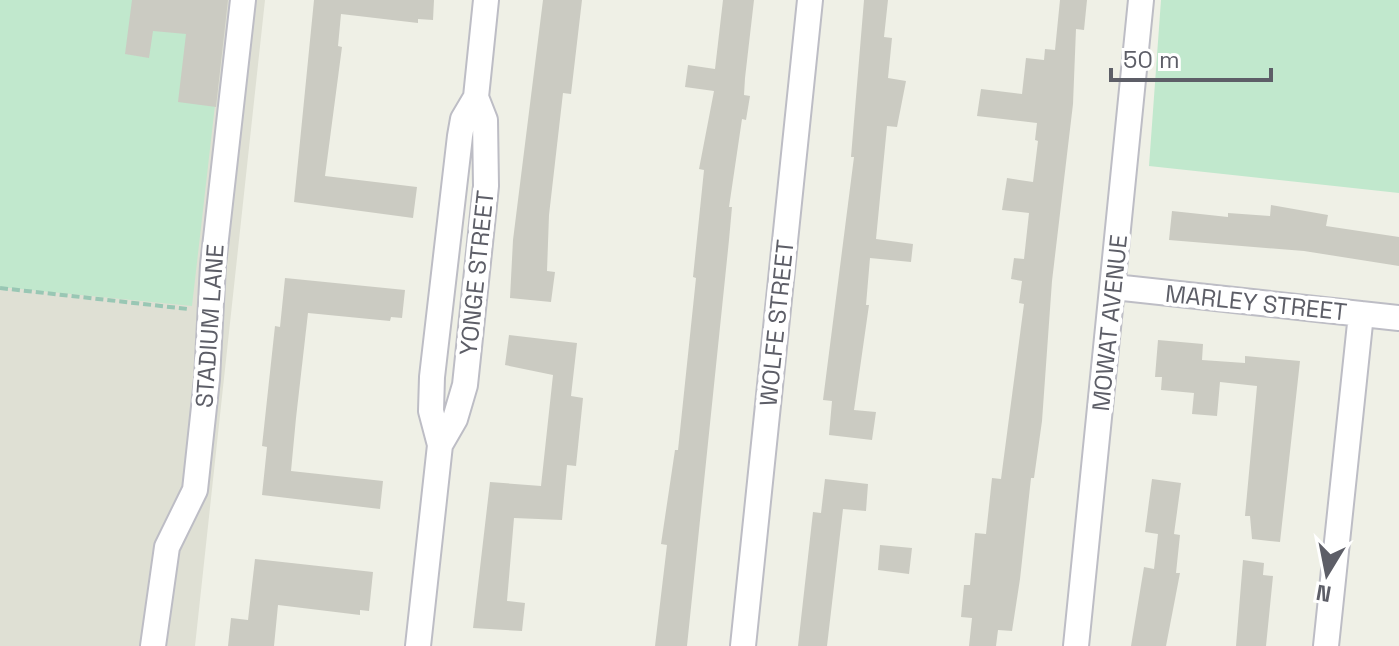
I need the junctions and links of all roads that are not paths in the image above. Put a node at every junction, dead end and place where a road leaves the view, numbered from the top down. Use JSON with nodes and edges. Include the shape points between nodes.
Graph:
{"nodes":[{"id":1,"x":243,"y":0,"type":"edge"},
{"id":2,"x":486,"y":0,"type":"edge"},
{"id":3,"x":810,"y":0,"type":"edge"},
{"id":4,"x":1141,"y":0,"type":"edge"},
{"id":5,"x":476,"y":97,"type":"junction"},
{"id":6,"x":1114,"y":287,"type":"junction"},
{"id":7,"x":1361,"y":314,"type":"junction"},
{"id":8,"x":1399,"y":318,"type":"edge"},
{"id":9,"x":440,"y":445,"type":"junction"},
{"id":10,"x":153,"y":646,"type":"edge"},
{"id":11,"x":418,"y":646,"type":"edge"},
{"id":12,"x":743,"y":646,"type":"edge"},
{"id":13,"x":1076,"y":646,"type":"edge"},
{"id":14,"x":1326,"y":646,"type":"edge"}],
"edges":[{"from":1,"to":10,"type":"street","name":"STADIUM LANE","via":[[195,490],[167,547]]},
{"from":2,"to":5,"type":"street","name":"YONGE STREET"},
{"from":3,"to":12,"type":"street","name":"WOLFE STREET"},
{"from":4,"to":6,"type":"street","name":"MOWAT AVENUE"},
{"from":5,"to":9,"type":"street","name":"YONGE STREET","via":[[463,119],[437,317],[431,411]]},
{"from":5,"to":9,"type":"street","name":"YONGE STREET","via":[[485,120],[486,186],[465,385]]},
{"from":6,"to":7,"type":"street","name":"MARLEY STREET"},
{"from":6,"to":13,"type":"street","name":"MOWAT AVENUE"},
{"from":7,"to":8,"type":"street","name":"MARLEY STREET"},
{"from":7,"to":14,"type":"street"},
{"from":9,"to":11,"type":"street","name":"YONGE STREET"}]}
